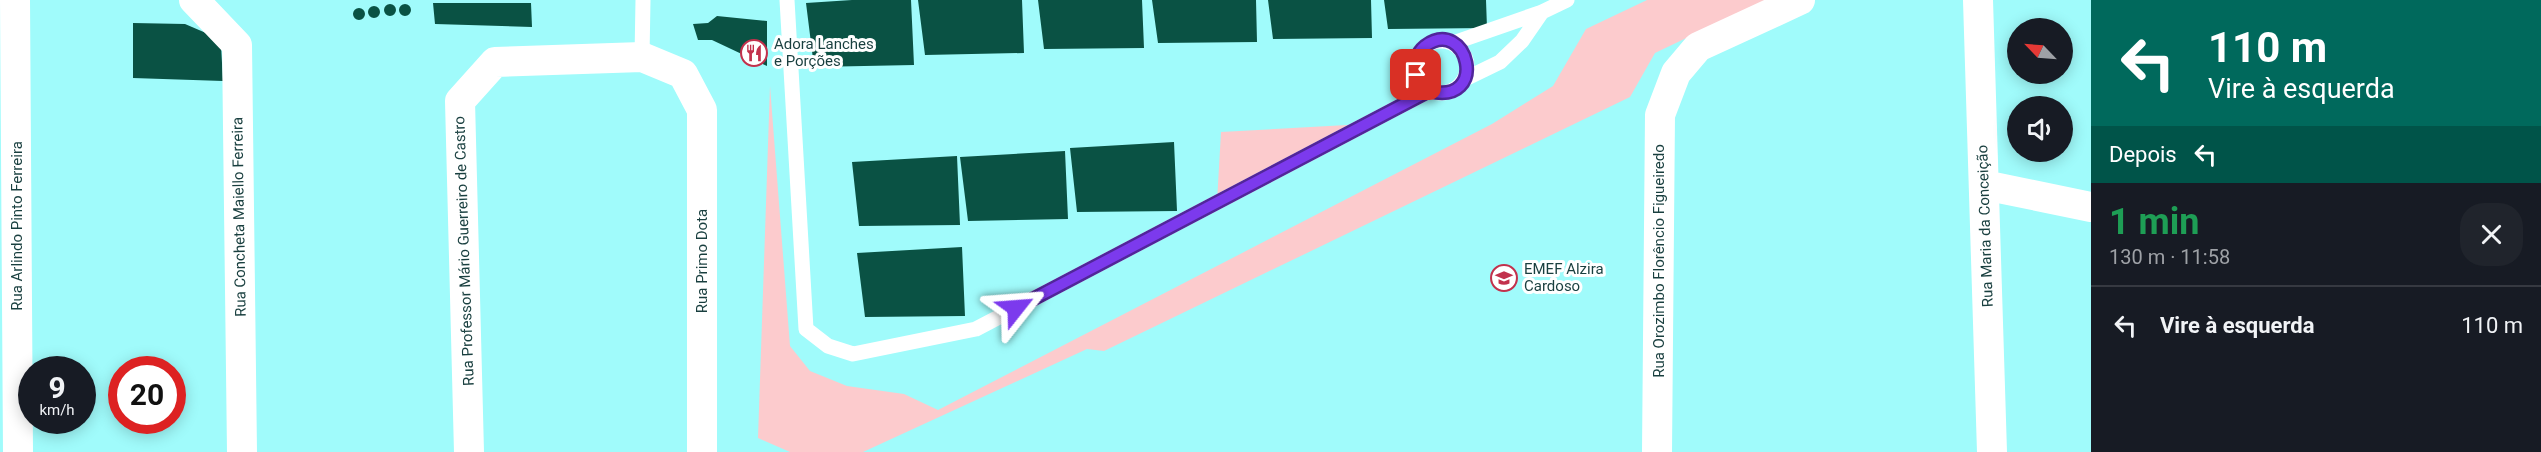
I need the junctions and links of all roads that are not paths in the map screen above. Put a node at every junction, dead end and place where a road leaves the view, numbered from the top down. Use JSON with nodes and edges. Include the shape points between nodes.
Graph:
{"nodes":[{"id":1,"x":15,"y":0,"type":"edge"},
{"id":2,"x":194,"y":0,"type":"edge"},
{"id":3,"x":643,"y":0,"type":"edge"},
{"id":4,"x":787,"y":0,"type":"edge"},
{"id":5,"x":1567,"y":0,"type":"edge"},
{"id":6,"x":1800,"y":0,"type":"edge"},
{"id":7,"x":1977,"y":0,"type":"edge"},
{"id":8,"x":1542,"y":12,"type":"junction"},
{"id":9,"x":1454,"y":43,"type":"junction"},
{"id":10,"x":642,"y":57,"type":"junction"},
{"id":11,"x":1465,"y":79,"type":"junction"},
{"id":12,"x":1429,"y":91,"type":"junction"},
{"id":13,"x":1984,"y":185,"type":"junction"},
{"id":14,"x":2091,"y":207,"type":"edge"},
{"id":15,"x":18,"y":452,"type":"edge"},
{"id":16,"x":242,"y":452,"type":"edge"},
{"id":17,"x":470,"y":452,"type":"edge"},
{"id":18,"x":702,"y":452,"type":"edge"},
{"id":19,"x":1657,"y":452,"type":"edge"},
{"id":20,"x":1992,"y":452,"type":"edge"}],
"edges":[{"from":1,"to":15,"type":"street","name":"Rua Arlindo Pinto Ferreira"},
{"from":2,"to":16,"type":"street","name":"Rua Concheta Maiello Ferreira","via":[[237,45]]},
{"from":3,"to":10,"type":"lane"},
{"from":4,"to":12,"type":"lane","via":[[806,329],[828,346],[853,354],[976,329]]},
{"from":5,"to":8,"type":"lane"},
{"from":6,"to":19,"type":"street","name":"Rua Orozimbo Florêncio Figueiredo","via":[[1698,47],[1676,73],[1660,114]]},
{"from":7,"to":13,"type":"street","name":"Rua Maria da Conceição"},
{"from":8,"to":9,"type":"lane"},
{"from":8,"to":11,"type":"lane","via":[[1500,63]]},
{"from":9,"to":11,"type":"lane","via":[[1467,58]]},
{"from":9,"to":12,"type":"lane","via":[[1433,42],[1417,55],[1416,75]]},
{"from":10,"to":17,"type":"street","name":"Rua Professor Mário Guerreiro de Castro","via":[[495,63],[460,101]]},
{"from":10,"to":18,"type":"street","name":"Rua Primo Dota","via":[[683,74],[702,110]]},
{"from":11,"to":12,"type":"lane","via":[[1450,92]]},
{"from":13,"to":14,"type":"street"},
{"from":13,"to":20,"type":"street","name":"Rua Maria da Conceição"}]}
